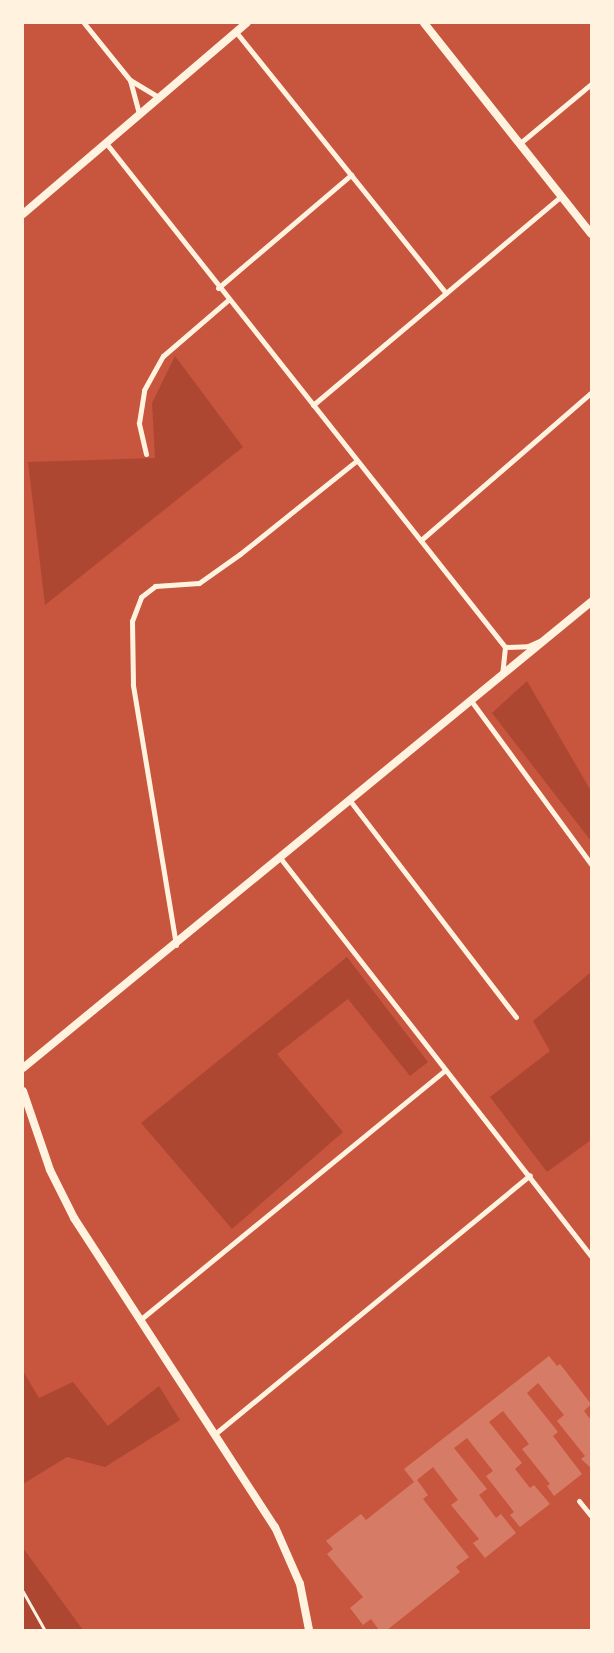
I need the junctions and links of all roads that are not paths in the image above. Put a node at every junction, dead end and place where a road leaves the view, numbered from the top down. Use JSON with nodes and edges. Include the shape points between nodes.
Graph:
{"nodes":[{"id":1,"x":84,"y":23,"type":"edge"},
{"id":2,"x":247,"y":23,"type":"edge"},
{"id":3,"x":424,"y":23,"type":"edge"},
{"id":4,"x":236,"y":32,"type":"junction"},
{"id":5,"x":130,"y":80,"type":"junction"},
{"id":6,"x":591,"y":84,"type":"edge"},
{"id":7,"x":158,"y":97,"type":"junction"},
{"id":8,"x":139,"y":113,"type":"junction"},
{"id":9,"x":106,"y":143,"type":"junction"},
{"id":10,"x":519,"y":144,"type":"junction"},
{"id":11,"x":351,"y":175,"type":"junction"},
{"id":12,"x":561,"y":196,"type":"junction"},
{"id":13,"x":23,"y":214,"type":"edge"},
{"id":14,"x":591,"y":234,"type":"edge"},
{"id":15,"x":218,"y":288,"type":"junction"},
{"id":16,"x":446,"y":293,"type":"junction"},
{"id":17,"x":228,"y":300,"type":"junction"},
{"id":18,"x":591,"y":393,"type":"edge"},
{"id":19,"x":313,"y":405,"type":"junction"},
{"id":20,"x":146,"y":454,"type":"dead end"},
{"id":21,"x":355,"y":462,"type":"junction"},
{"id":22,"x":421,"y":540,"type":"junction"},
{"id":23,"x":591,"y":602,"type":"edge"},
{"id":24,"x":549,"y":637,"type":"junction"},
{"id":25,"x":505,"y":647,"type":"junction"},
{"id":26,"x":501,"y":678,"type":"junction"},
{"id":27,"x":471,"y":702,"type":"junction"},
{"id":28,"x":351,"y":802,"type":"junction"},
{"id":29,"x":281,"y":859,"type":"junction"},
{"id":30,"x":591,"y":864,"type":"edge"},
{"id":31,"x":176,"y":945,"type":"junction"},
{"id":32,"x":516,"y":1017,"type":"dead end"},
{"id":33,"x":23,"y":1068,"type":"edge"},
{"id":34,"x":445,"y":1070,"type":"junction"},
{"id":35,"x":23,"y":1091,"type":"edge"},
{"id":36,"x":530,"y":1175,"type":"junction"},
{"id":37,"x":591,"y":1256,"type":"edge"},
{"id":38,"x":141,"y":1319,"type":"junction"},
{"id":39,"x":216,"y":1433,"type":"junction"},
{"id":40,"x":579,"y":1501,"type":"dead end"},
{"id":41,"x":591,"y":1516,"type":"edge"},
{"id":42,"x":23,"y":1591,"type":"edge"},
{"id":43,"x":45,"y":1630,"type":"edge"},
{"id":44,"x":309,"y":1630,"type":"edge"}],
"edges":[{"from":1,"to":5,"type":"street"},
{"from":2,"to":4,"type":"main road"},
{"from":3,"to":10,"type":"main road"},
{"from":4,"to":7,"type":"main road"},
{"from":4,"to":11,"type":"street"},
{"from":5,"to":7,"type":"street"},
{"from":5,"to":8,"type":"street"},
{"from":6,"to":10,"type":"street"},
{"from":7,"to":8,"type":"main road"},
{"from":8,"to":9,"type":"main road"},
{"from":9,"to":13,"type":"main road"},
{"from":9,"to":15,"type":"street"},
{"from":10,"to":12,"type":"main road"},
{"from":11,"to":15,"type":"street"},
{"from":11,"to":16,"type":"street"},
{"from":12,"to":14,"type":"main road"},
{"from":12,"to":16,"type":"street"},
{"from":15,"to":17,"type":"street"},
{"from":16,"to":19,"type":"street"},
{"from":17,"to":19,"type":"street"},
{"from":17,"to":20,"type":"street","via":[[163,356],[144,390],[139,423]]},
{"from":18,"to":22,"type":"street"},
{"from":19,"to":21,"type":"street"},
{"from":21,"to":22,"type":"street"},
{"from":21,"to":31,"type":"street","via":[[199,583],[155,586],[141,597],[132,621],[133,685]]},
{"from":22,"to":25,"type":"street"},
{"from":23,"to":24,"type":"main road"},
{"from":24,"to":25,"type":"street","via":[[528,646]]},
{"from":24,"to":26,"type":"main road"},
{"from":25,"to":26,"type":"street"},
{"from":26,"to":27,"type":"main road"},
{"from":27,"to":28,"type":"main road"},
{"from":27,"to":30,"type":"street"},
{"from":28,"to":29,"type":"main road"},
{"from":28,"to":32,"type":"street"},
{"from":29,"to":31,"type":"main road"},
{"from":29,"to":34,"type":"street"},
{"from":31,"to":33,"type":"main road"},
{"from":34,"to":36,"type":"street"},
{"from":34,"to":38,"type":"street"},
{"from":35,"to":38,"type":"main road","via":[[50,1171],[74,1218]]},
{"from":36,"to":37,"type":"street"},
{"from":36,"to":39,"type":"street"},
{"from":38,"to":39,"type":"main road"},
{"from":39,"to":44,"type":"main road","via":[[275,1527],[300,1584]]},
{"from":40,"to":41,"type":"street"},
{"from":42,"to":43,"type":"lane"}]}
